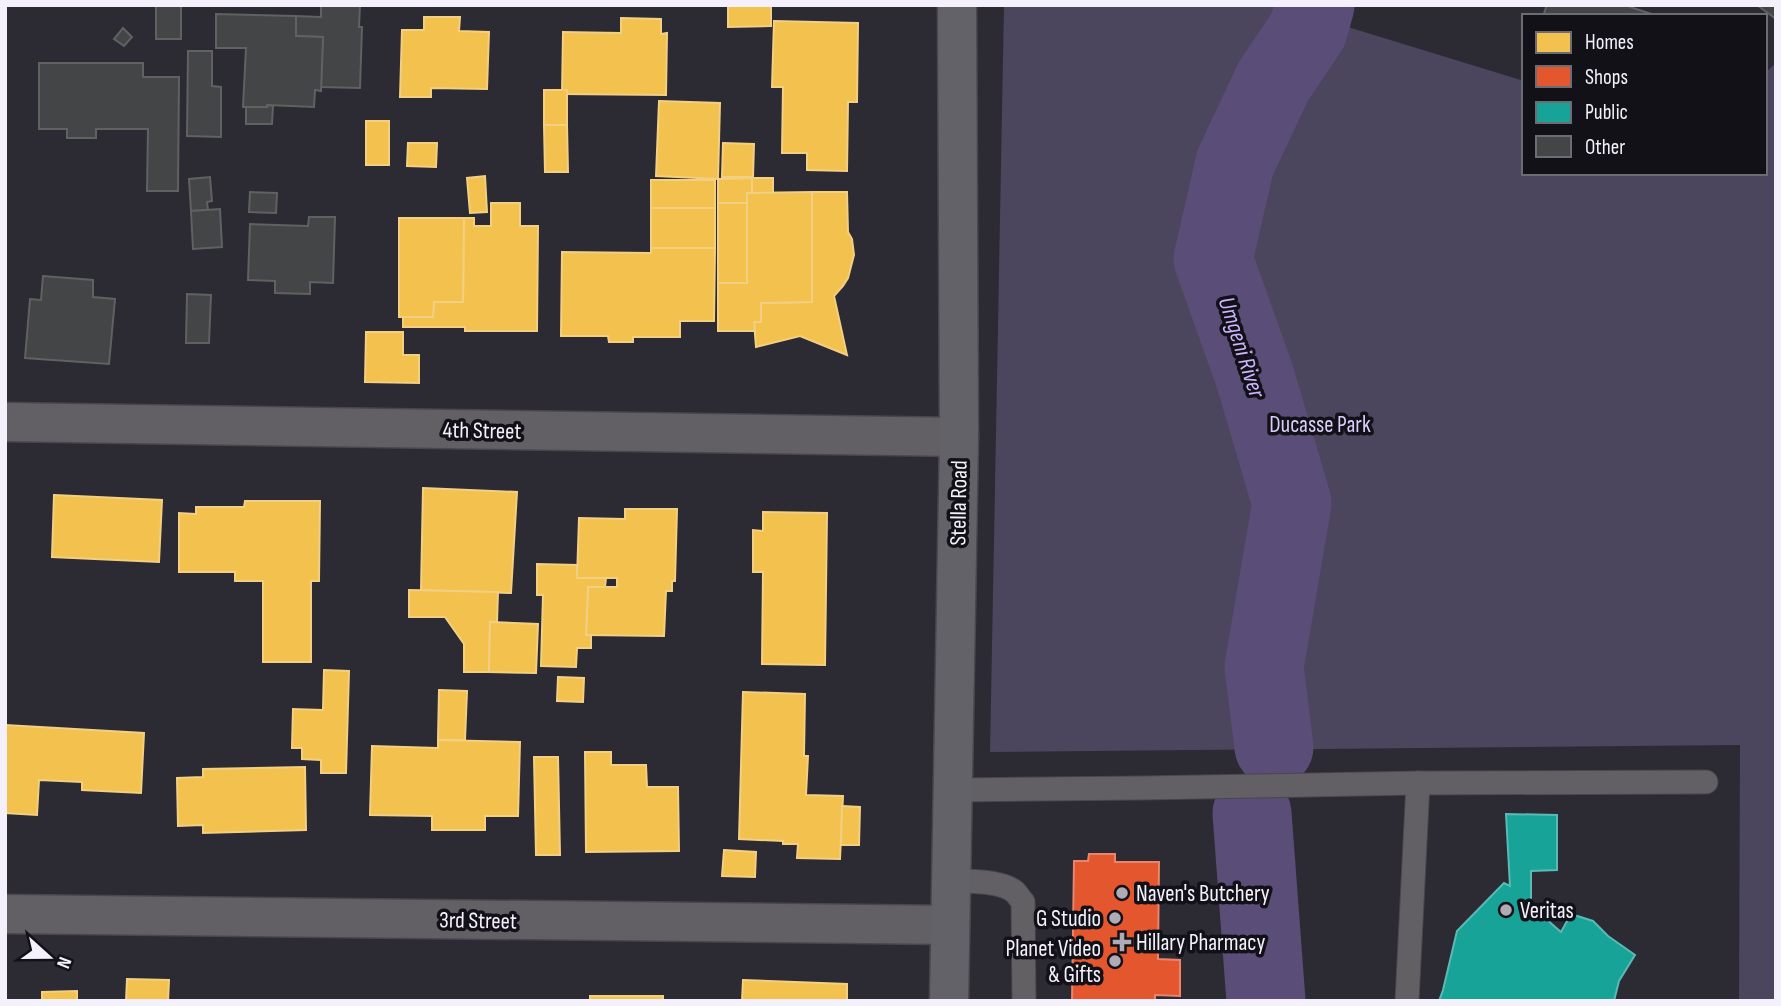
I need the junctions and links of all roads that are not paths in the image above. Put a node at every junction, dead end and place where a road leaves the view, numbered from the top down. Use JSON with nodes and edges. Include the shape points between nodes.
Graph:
{"nodes":[{"id":1,"x":957,"y":5,"type":"edge"},
{"id":2,"x":5,"y":422,"type":"edge"},
{"id":3,"x":959,"y":438,"type":"junction"},
{"id":4,"x":1706,"y":782,"type":"dead end"},
{"id":5,"x":1418,"y":783,"type":"junction"},
{"id":6,"x":953,"y":790,"type":"junction"},
{"id":7,"x":951,"y":880,"type":"junction"},
{"id":8,"x":5,"y":914,"type":"edge"},
{"id":9,"x":950,"y":925,"type":"junction"},
{"id":10,"x":950,"y":1001,"type":"edge"},
{"id":11,"x":1024,"y":1001,"type":"edge"},
{"id":12,"x":1407,"y":1001,"type":"edge"}],
"edges":[{"from":1,"to":3,"type":"main road","name":"Stella Road"},
{"from":2,"to":3,"type":"street","name":"4th Street"},
{"from":3,"to":6,"type":"main road","name":"Stella Road"},
{"from":4,"to":5,"type":"lane"},
{"from":5,"to":6,"type":"lane"},
{"from":5,"to":12,"type":"lane"},
{"from":6,"to":7,"type":"main road","name":"Stella Road"},
{"from":7,"to":9,"type":"main road","name":"Stella Road"},
{"from":7,"to":11,"type":"lane","via":[[1004,887],[1023,902]]},
{"from":8,"to":9,"type":"street","name":"3rd Street"},
{"from":9,"to":10,"type":"main road","name":"Stella Road"}]}
